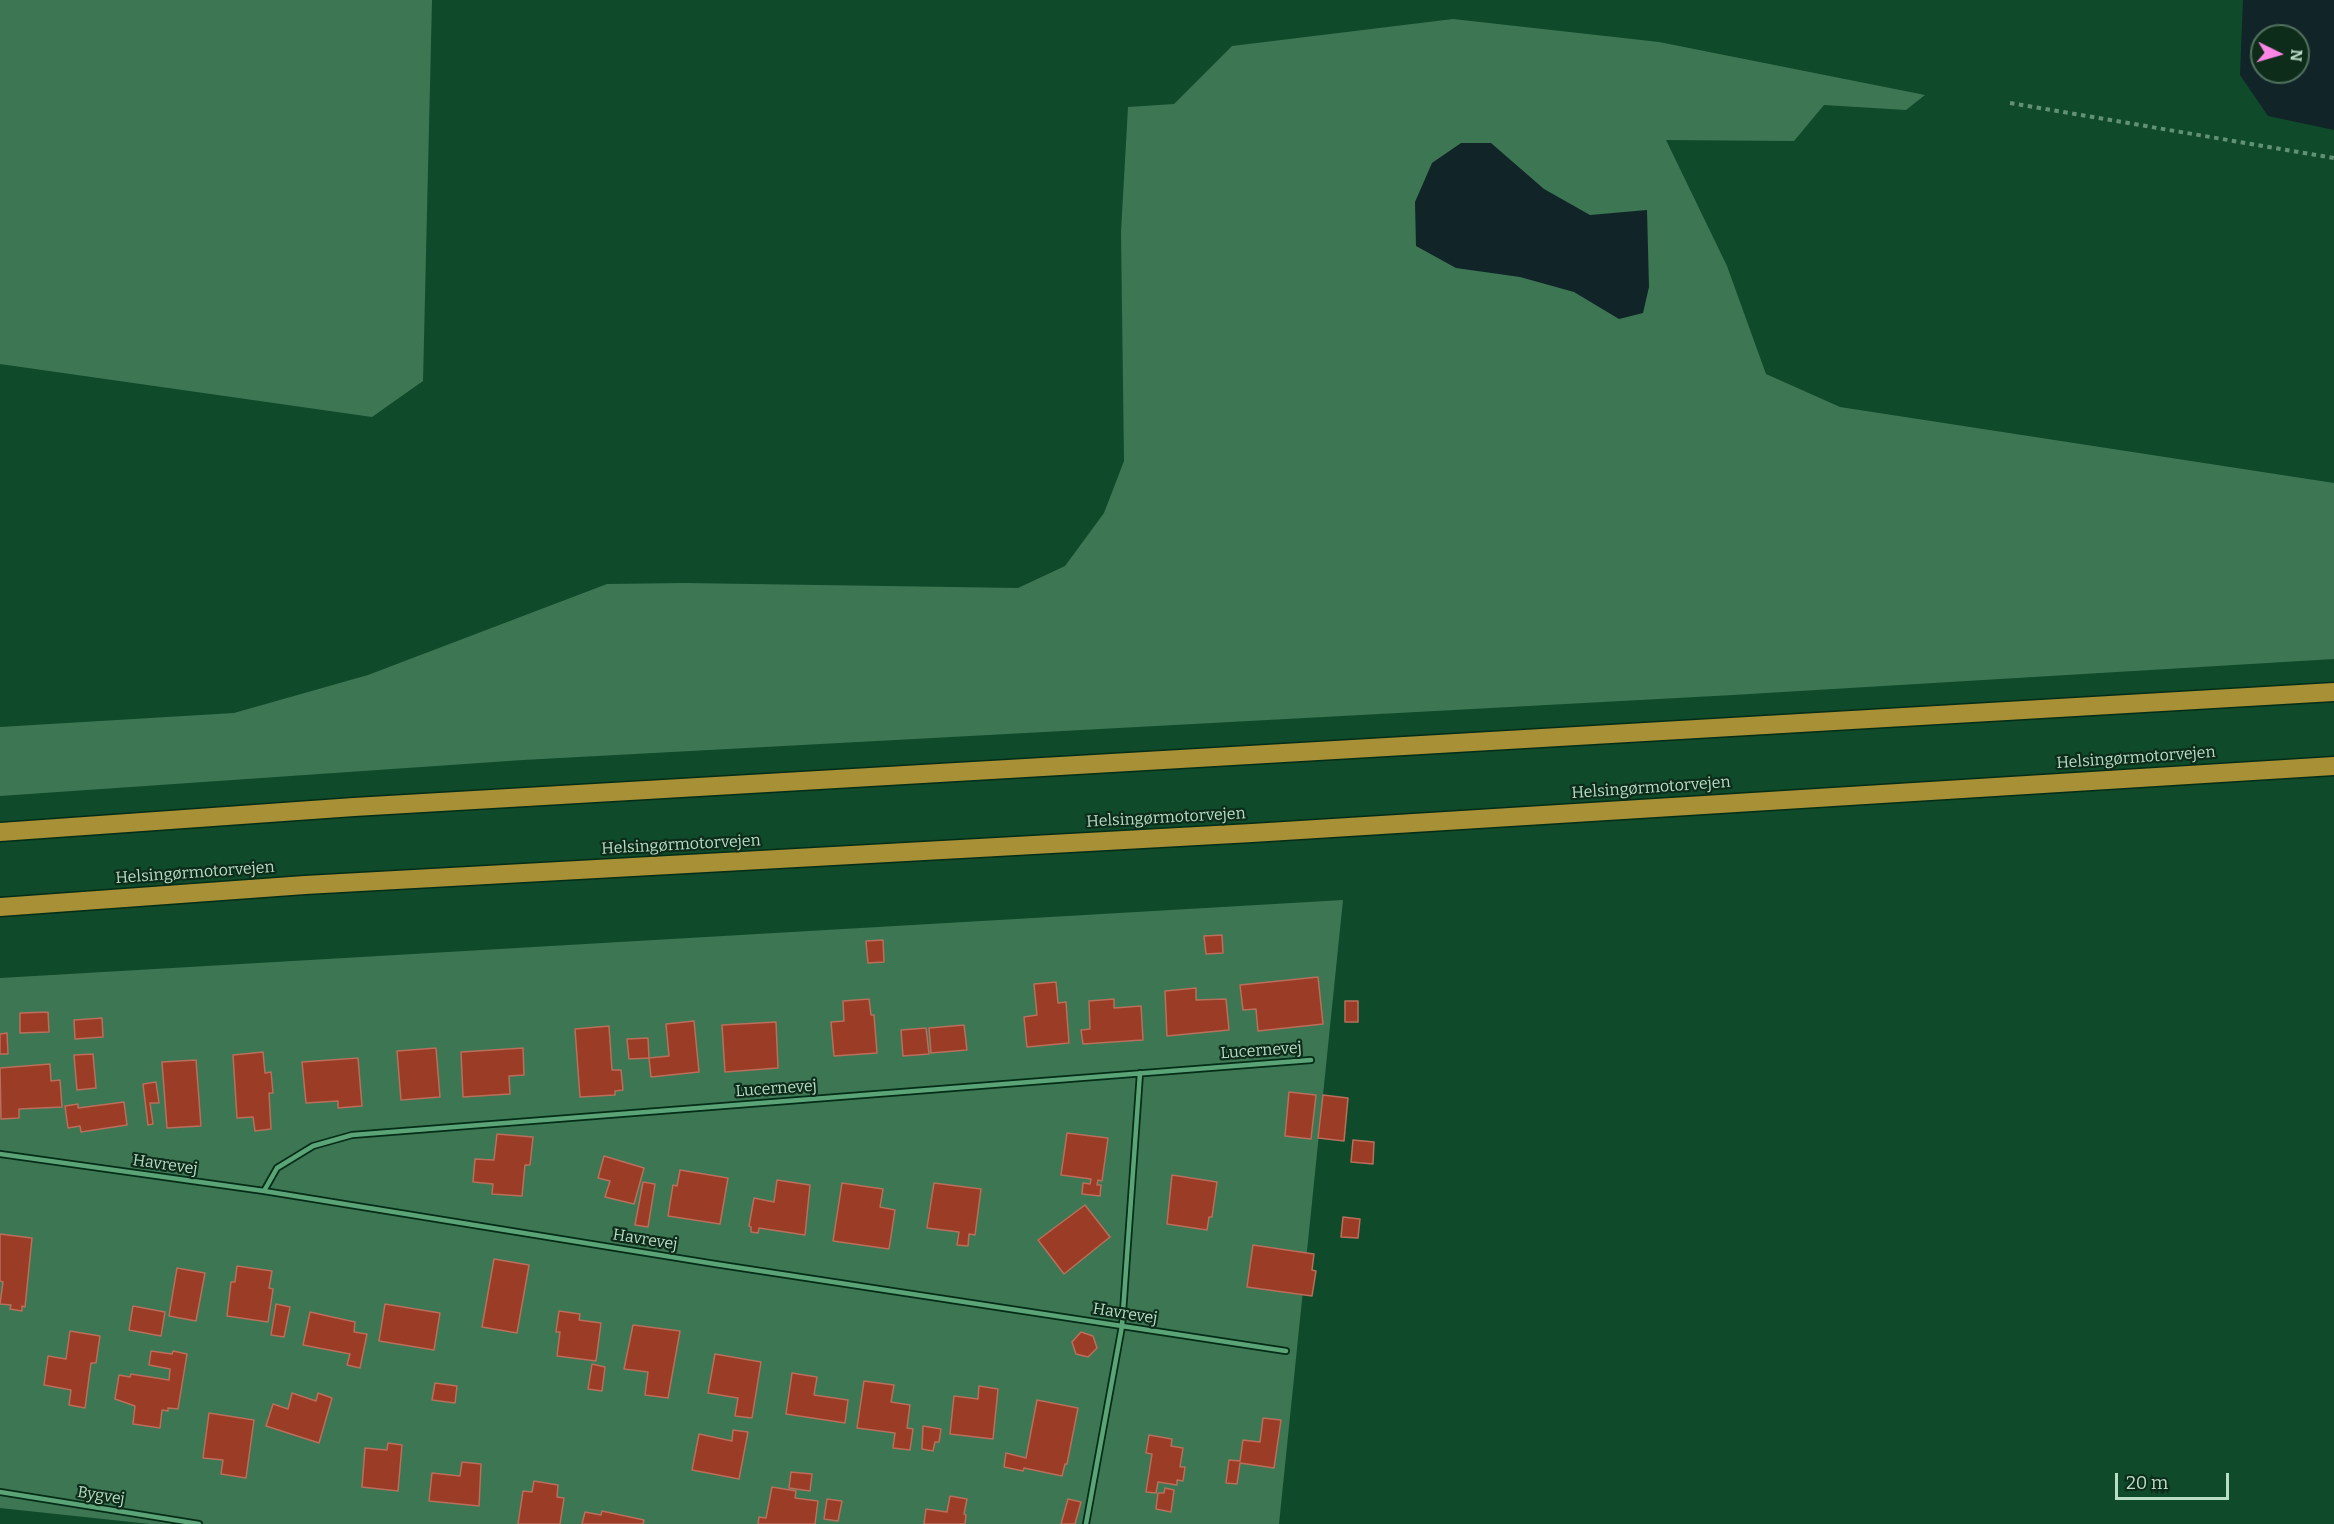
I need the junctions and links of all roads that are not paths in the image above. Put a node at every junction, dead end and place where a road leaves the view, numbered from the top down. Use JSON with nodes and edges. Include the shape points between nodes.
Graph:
{"nodes":[{"id":1,"x":2334,"y":692,"type":"edge"},
{"id":2,"x":2334,"y":766,"type":"edge"},
{"id":3,"x":0,"y":832,"type":"edge"},
{"id":4,"x":0,"y":907,"type":"edge"},
{"id":5,"x":1311,"y":1060,"type":"dead end"},
{"id":6,"x":1140,"y":1073,"type":"junction"},
{"id":7,"x":0,"y":1154,"type":"edge"},
{"id":8,"x":264,"y":1191,"type":"junction"},
{"id":9,"x":1122,"y":1326,"type":"junction"},
{"id":10,"x":1286,"y":1351,"type":"dead end"},
{"id":11,"x":0,"y":1492,"type":"edge"},
{"id":12,"x":199,"y":1524,"type":"edge"},
{"id":13,"x":1086,"y":1524,"type":"edge"}],
"edges":[{"from":1,"to":3,"type":"highway","via":[[354,807]]},
{"from":2,"to":4,"type":"highway","name":"Helsingørmotorvejen","via":[[1276,831],[317,884]]},
{"from":5,"to":6,"type":"lane","name":"Lucernevej"},
{"from":6,"to":8,"type":"lane","name":"Lucernevej","via":[[352,1135],[313,1146],[277,1168]]},
{"from":6,"to":9,"type":"lane"},
{"from":7,"to":8,"type":"lane","name":"Havrevej"},
{"from":8,"to":9,"type":"lane","name":"Havrevej"},
{"from":9,"to":10,"type":"lane","name":"Havrevej"},
{"from":9,"to":13,"type":"lane"},
{"from":11,"to":12,"type":"lane","name":"Bygvej"}]}
